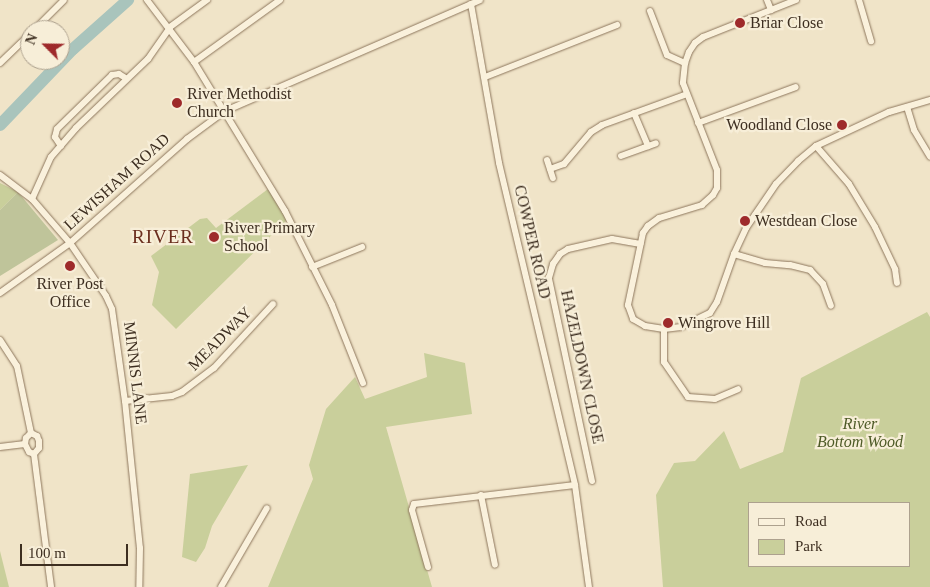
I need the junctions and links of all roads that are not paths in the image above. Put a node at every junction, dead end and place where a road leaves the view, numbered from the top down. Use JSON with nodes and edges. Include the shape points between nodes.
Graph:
{"nodes":[{"id":1,"x":64,"y":0,"type":"edge"},
{"id":2,"x":208,"y":0,"type":"edge"},
{"id":3,"x":280,"y":0,"type":"edge"},
{"id":4,"x":480,"y":0,"type":"edge"},
{"id":5,"x":767,"y":0,"type":"edge"},
{"id":6,"x":796,"y":0,"type":"edge"},
{"id":7,"x":859,"y":0,"type":"edge"},
{"id":8,"x":148,"y":1,"type":"edge"},
{"id":9,"x":466,"y":3,"type":"edge"},
{"id":10,"x":771,"y":10,"type":"junction"},
{"id":11,"x":650,"y":11,"type":"dead end"},
{"id":12,"x":44,"y":20,"type":"edge"},
{"id":13,"x":617,"y":25,"type":"dead end"},
{"id":14,"x":170,"y":27,"type":"junction"},
{"id":15,"x":871,"y":41,"type":"dead end"},
{"id":16,"x":20,"y":44,"type":"edge"},
{"id":17,"x":194,"y":62,"type":"junction"},
{"id":18,"x":0,"y":63,"type":"edge"},
{"id":19,"x":685,"y":63,"type":"junction"},
{"id":20,"x":486,"y":77,"type":"junction"},
{"id":21,"x":127,"y":79,"type":"junction"},
{"id":22,"x":796,"y":87,"type":"dead end"},
{"id":23,"x":687,"y":94,"type":"junction"},
{"id":24,"x":930,"y":100,"type":"edge"},
{"id":25,"x":907,"y":107,"type":"junction"},
{"id":26,"x":225,"y":112,"type":"junction"},
{"id":27,"x":634,"y":113,"type":"junction"},
{"id":28,"x":698,"y":123,"type":"junction"},
{"id":29,"x":656,"y":143,"type":"dead end"},
{"id":30,"x":61,"y":146,"type":"junction"},
{"id":31,"x":648,"y":146,"type":"junction"},
{"id":32,"x":816,"y":146,"type":"junction"},
{"id":33,"x":621,"y":156,"type":"dead end"},
{"id":34,"x":930,"y":157,"type":"edge"},
{"id":35,"x":547,"y":160,"type":"dead end"},
{"id":36,"x":550,"y":169,"type":"junction"},
{"id":37,"x":0,"y":174,"type":"edge"},
{"id":38,"x":552,"y":178,"type":"dead end"},
{"id":39,"x":32,"y":199,"type":"junction"},
{"id":40,"x":70,"y":243,"type":"junction"},
{"id":41,"x":641,"y":244,"type":"junction"},
{"id":42,"x":362,"y":247,"type":"dead end"},
{"id":43,"x":734,"y":254,"type":"junction"},
{"id":44,"x":312,"y":267,"type":"junction"},
{"id":45,"x":896,"y":283,"type":"dead end"},
{"id":46,"x":0,"y":293,"type":"edge"},
{"id":47,"x":273,"y":304,"type":"dead end"},
{"id":48,"x":831,"y":306,"type":"dead end"},
{"id":49,"x":664,"y":329,"type":"junction"},
{"id":50,"x":0,"y":340,"type":"edge"},
{"id":51,"x":363,"y":383,"type":"dead end"},
{"id":52,"x":738,"y":389,"type":"dead end"},
{"id":53,"x":125,"y":401,"type":"junction"},
{"id":54,"x":31,"y":433,"type":"junction"},
{"id":55,"x":25,"y":444,"type":"junction"},
{"id":56,"x":0,"y":447,"type":"edge"},
{"id":57,"x":34,"y":454,"type":"junction"},
{"id":58,"x":592,"y":481,"type":"dead end"},
{"id":59,"x":575,"y":485,"type":"junction"},
{"id":60,"x":481,"y":495,"type":"junction"},
{"id":61,"x":267,"y":508,"type":"dead end"},
{"id":62,"x":495,"y":565,"type":"dead end"},
{"id":63,"x":428,"y":567,"type":"dead end"},
{"id":64,"x":51,"y":587,"type":"edge"},
{"id":65,"x":139,"y":587,"type":"edge"},
{"id":66,"x":222,"y":587,"type":"edge"},
{"id":67,"x":589,"y":587,"type":"edge"}],
"edges":[{"from":1,"to":12,"type":"street"},
{"from":2,"to":14,"type":"street"},
{"from":3,"to":17,"type":"street"},
{"from":4,"to":9,"type":"street","name":"LEWISHAM ROAD"},
{"from":5,"to":10,"type":"street"},
{"from":6,"to":10,"type":"street"},
{"from":7,"to":15,"type":"street"},
{"from":8,"to":14,"type":"street"},
{"from":9,"to":20,"type":"street","name":"COWPER ROAD"},
{"from":9,"to":26,"type":"street","name":"LEWISHAM ROAD"},
{"from":10,"to":19,"type":"street","via":[[703,37],[695,43]]},
{"from":11,"to":19,"type":"street","via":[[667,55]]},
{"from":13,"to":20,"type":"street"},
{"from":14,"to":17,"type":"street"},
{"from":14,"to":21,"type":"street","via":[[148,59]]},
{"from":16,"to":18,"type":"street"},
{"from":17,"to":26,"type":"street"},
{"from":19,"to":23,"type":"street","via":[[683,83]]},
{"from":20,"to":59,"type":"street","name":"COWPER ROAD","via":[[499,163]]},
{"from":21,"to":30,"type":"street"},
{"from":21,"to":30,"type":"street","via":[[118,74],[112,75],[57,129],[55,137]]},
{"from":22,"to":28,"type":"street"},
{"from":23,"to":27,"type":"street"},
{"from":23,"to":28,"type":"street"},
{"from":24,"to":25,"type":"street"},
{"from":25,"to":32,"type":"street"},
{"from":25,"to":34,"type":"street","via":[[914,130]]},
{"from":26,"to":40,"type":"street","name":"LEWISHAM ROAD","via":[[187,139]]},
{"from":26,"to":44,"type":"street","via":[[285,211]]},
{"from":27,"to":31,"type":"street"},
{"from":27,"to":36,"type":"street","via":[[591,132],[564,164]]},
{"from":28,"to":41,"type":"street","via":[[717,170],[717,188],[702,205],[653,221],[643,233]]},
{"from":29,"to":31,"type":"street"},
{"from":30,"to":39,"type":"street","via":[[51,157]]},
{"from":31,"to":33,"type":"street"},
{"from":32,"to":43,"type":"street","via":[[776,184],[746,228]]},
{"from":32,"to":45,"type":"street","via":[[849,184],[875,228],[895,269]]},
{"from":35,"to":36,"type":"street"},
{"from":36,"to":38,"type":"street"},
{"from":37,"to":39,"type":"street","name":"MINNIS LANE"},
{"from":39,"to":40,"type":"street","name":"MINNIS LANE"},
{"from":40,"to":46,"type":"street","name":"LEWISHAM ROAD"},
{"from":40,"to":53,"type":"street","name":"MINNIS LANE","via":[[112,309]]},
{"from":41,"to":49,"type":"street","via":[[628,305],[633,319],[645,326]]},
{"from":41,"to":58,"type":"street","name":"HAZELDOWN CLOSE","via":[[612,239],[568,249],[552,264],[549,278]]},
{"from":42,"to":44,"type":"street"},
{"from":43,"to":48,"type":"street","via":[[810,270],[823,284]]},
{"from":43,"to":49,"type":"street","via":[[710,313],[681,327]]},
{"from":44,"to":51,"type":"street","via":[[332,305]]},
{"from":47,"to":53,"type":"street","name":"MEADWAY","via":[[214,368],[182,392]]},
{"from":49,"to":52,"type":"street","via":[[664,362],[688,397],[715,399]]},
{"from":50,"to":54,"type":"street","via":[[17,366]]},
{"from":53,"to":65,"type":"street","name":"MINNIS LANE","via":[[140,548]]},
{"from":54,"to":55,"type":"street"},
{"from":54,"to":57,"type":"street","via":[[38,436],[39,441],[39,448]]},
{"from":55,"to":56,"type":"street"},
{"from":55,"to":57,"type":"street"},
{"from":57,"to":64,"type":"street"},
{"from":59,"to":60,"type":"street"},
{"from":59,"to":67,"type":"street","name":"COWPER ROAD"},
{"from":60,"to":62,"type":"street"},
{"from":60,"to":63,"type":"street","via":[[413,506]]},
{"from":61,"to":66,"type":"street","via":[[260,514]]}]}
